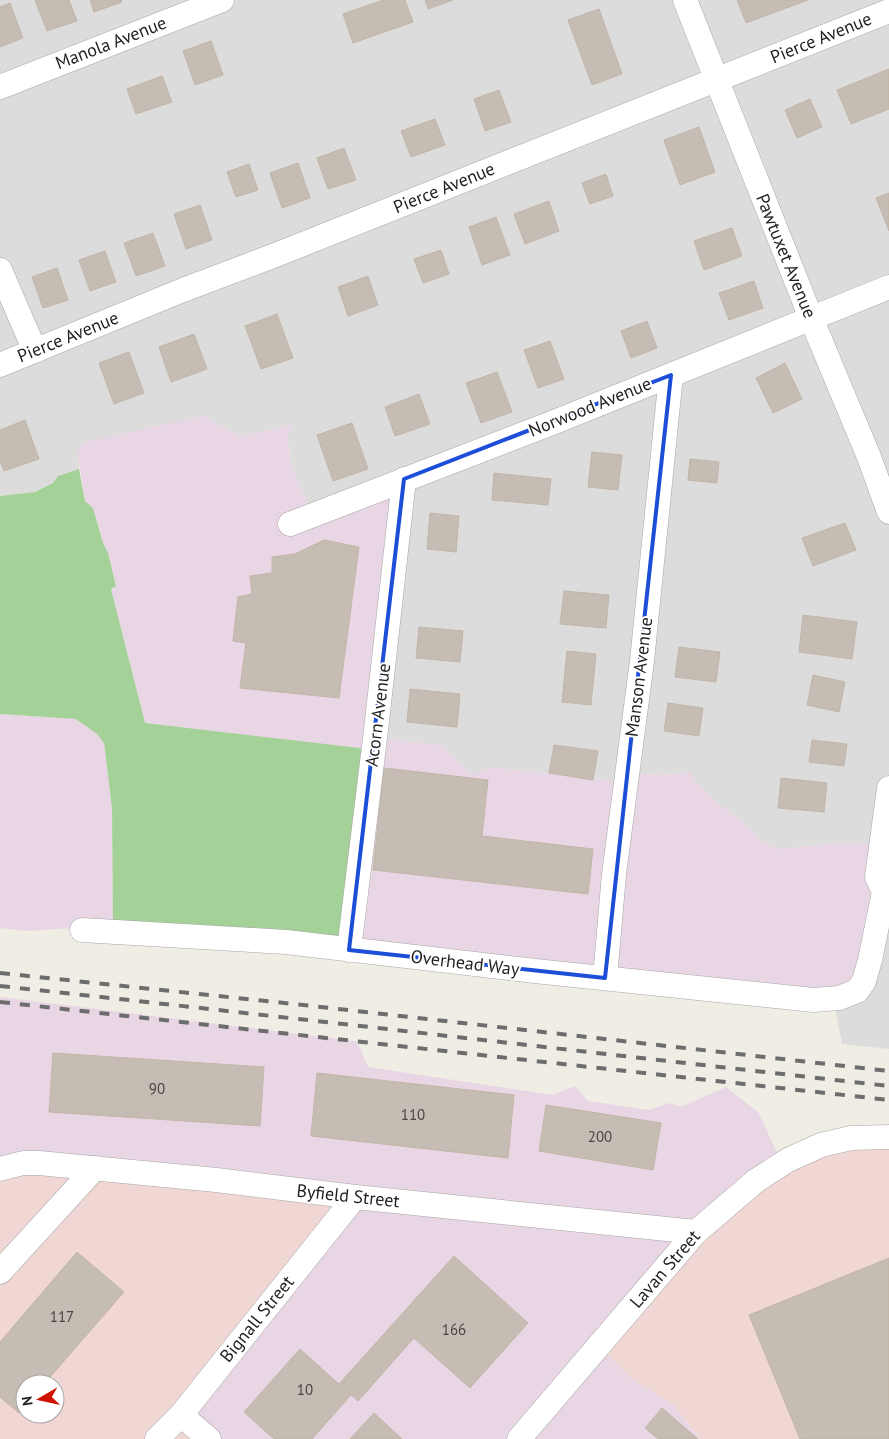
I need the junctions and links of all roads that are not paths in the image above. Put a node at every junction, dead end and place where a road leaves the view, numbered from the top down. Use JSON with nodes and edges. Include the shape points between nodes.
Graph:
{"nodes":[{"id":1,"x":222,"y":0,"type":"edge"},
{"id":2,"x":685,"y":0,"type":"edge"},
{"id":3,"x":889,"y":11,"type":"edge"},
{"id":4,"x":716,"y":80,"type":"junction"},
{"id":5,"x":0,"y":87,"type":"edge"},
{"id":6,"x":0,"y":270,"type":"edge"},
{"id":7,"x":889,"y":287,"type":"edge"},
{"id":8,"x":811,"y":318,"type":"junction"},
{"id":9,"x":35,"y":351,"type":"junction"},
{"id":10,"x":0,"y":365,"type":"edge"},
{"id":11,"x":671,"y":375,"type":"junction"},
{"id":12,"x":404,"y":480,"type":"junction"},
{"id":13,"x":889,"y":512,"type":"edge"},
{"id":14,"x":290,"y":524,"type":"dead end"},
{"id":15,"x":889,"y":788,"type":"edge"},
{"id":16,"x":886,"y":892,"type":"edge"},
{"id":17,"x":82,"y":930,"type":"dead end"},
{"id":18,"x":349,"y":950,"type":"junction"},
{"id":19,"x":605,"y":978,"type":"junction"},
{"id":20,"x":889,"y":1137,"type":"edge"},
{"id":21,"x":95,"y":1168,"type":"junction"},
{"id":22,"x":0,"y":1169,"type":"edge"},
{"id":23,"x":355,"y":1197,"type":"junction"},
{"id":24,"x":696,"y":1232,"type":"junction"},
{"id":25,"x":0,"y":1272,"type":"edge"},
{"id":26,"x":181,"y":1415,"type":"junction"},
{"id":27,"x":157,"y":1439,"type":"edge"},
{"id":28,"x":209,"y":1439,"type":"edge"},
{"id":29,"x":519,"y":1439,"type":"edge"}],
"edges":[{"from":1,"to":5,"type":"street","name":"Manola Avenue"},
{"from":2,"to":4,"type":"street","name":"Pawtuxet Avenue"},
{"from":3,"to":4,"type":"street","name":"Pierce Avenue"},
{"from":4,"to":8,"type":"street","name":"Pawtuxet Avenue"},
{"from":4,"to":9,"type":"street","name":"Pierce Avenue"},
{"from":6,"to":9,"type":"street"},
{"from":7,"to":8,"type":"street","name":"Norwood Avenue"},
{"from":8,"to":11,"type":"street","name":"Norwood Avenue"},
{"from":8,"to":13,"type":"street","name":"Pawtuxet Avenue"},
{"from":9,"to":10,"type":"street","name":"Pierce Avenue"},
{"from":11,"to":12,"type":"street","name":"Norwood Avenue"},
{"from":11,"to":19,"type":"street","name":"Manson Avenue"},
{"from":12,"to":14,"type":"street","name":"Norwood Avenue"},
{"from":12,"to":18,"type":"street","name":"Acorn Avenue"},
{"from":15,"to":16,"type":"street","via":[[878,877]]},
{"from":16,"to":19,"type":"street","name":"Overhead Way","via":[[864,981],[857,991],[839,998],[813,1000]]},
{"from":17,"to":18,"type":"street","name":"Overhead Way","via":[[286,942]]},
{"from":18,"to":19,"type":"street","name":"Overhead Way"},
{"from":20,"to":24,"type":"street","name":"Lavan Street","via":[[851,1138],[821,1145],[788,1160],[757,1180]]},
{"from":21,"to":22,"type":"street","name":"Byfield Street","via":[[31,1163]]},
{"from":21,"to":23,"type":"street","name":"Byfield Street"},
{"from":21,"to":25,"type":"street"},
{"from":23,"to":24,"type":"street","name":"Byfield Street"},
{"from":23,"to":26,"type":"street","name":"Bignall Street"},
{"from":24,"to":29,"type":"street","name":"Lavan Street"},
{"from":26,"to":27,"type":"street","name":"Bignall Street"},
{"from":26,"to":28,"type":"street"}]}
